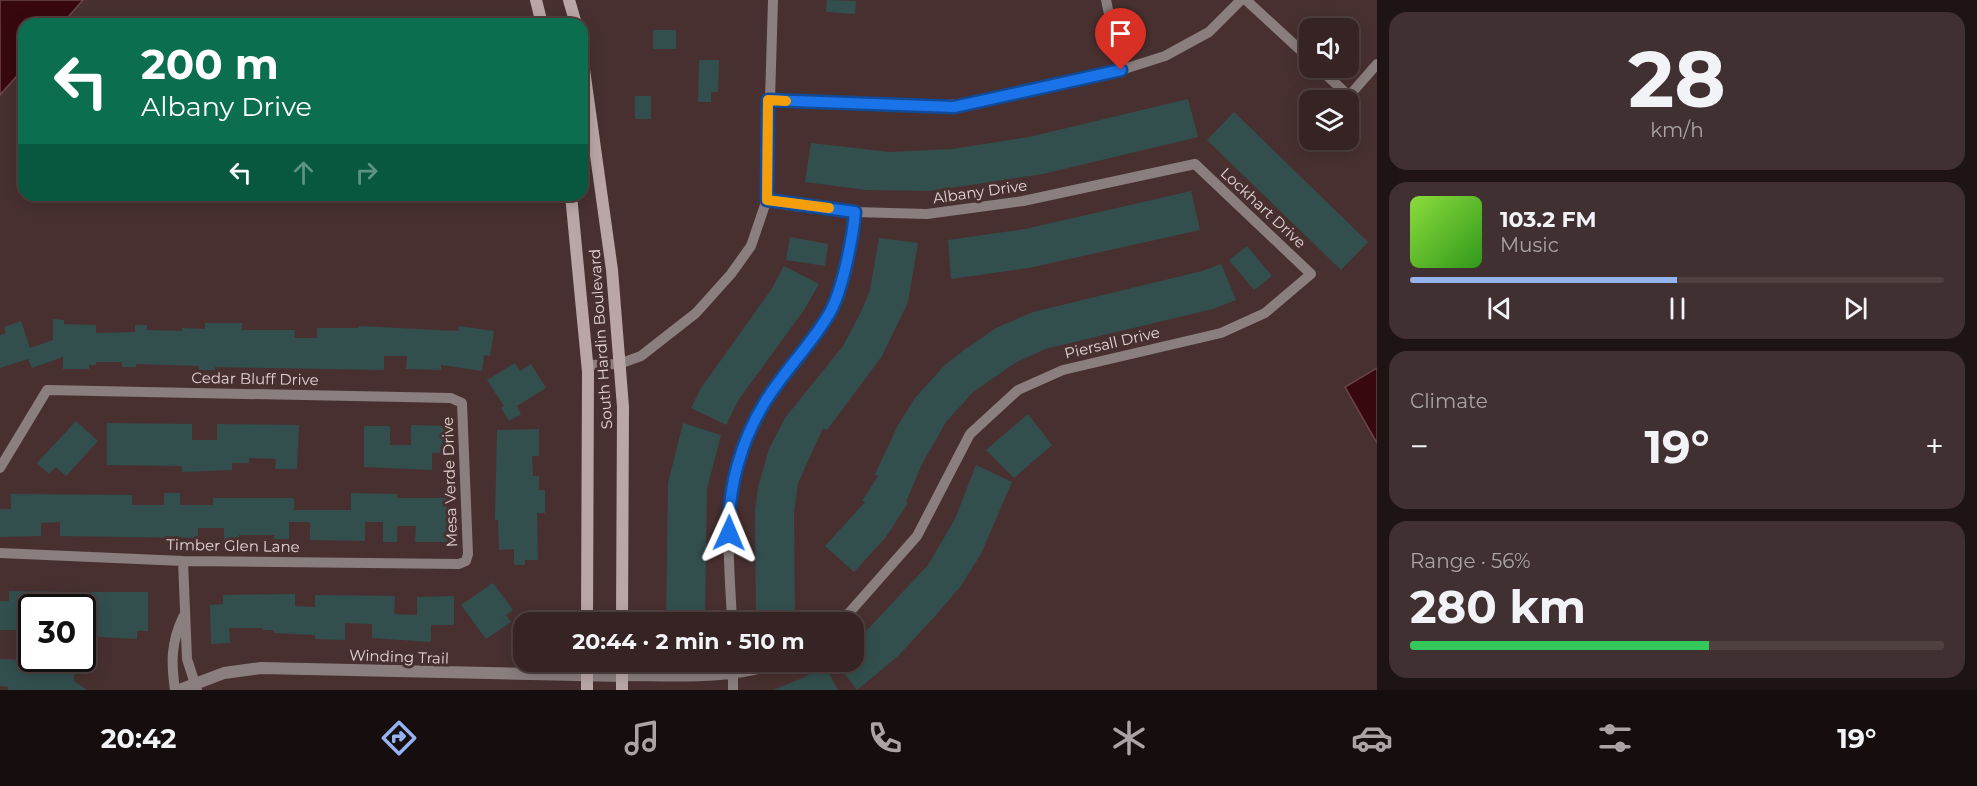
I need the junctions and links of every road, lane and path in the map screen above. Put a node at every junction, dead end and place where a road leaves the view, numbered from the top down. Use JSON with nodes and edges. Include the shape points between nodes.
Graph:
{"nodes":[{"id":1,"x":536,"y":0,"type":"edge"},
{"id":2,"x":569,"y":0,"type":"edge"},
{"id":3,"x":773,"y":0,"type":"edge"},
{"id":4,"x":1106,"y":0,"type":"edge"},
{"id":5,"x":1241,"y":0,"type":"edge"},
{"id":6,"x":1246,"y":0,"type":"edge"},
{"id":7,"x":540,"y":18,"type":"edge"},
{"id":8,"x":574,"y":18,"type":"edge"},
{"id":9,"x":1299,"y":49,"type":"edge"},
{"id":10,"x":1377,"y":64,"type":"edge"},
{"id":11,"x":1121,"y":70,"type":"junction"},
{"id":12,"x":1329,"y":78,"type":"edge"},
{"id":13,"x":588,"y":98,"type":"edge"},
{"id":14,"x":768,"y":100,"type":"junction"},
{"id":15,"x":1195,"y":164,"type":"joint"},
{"id":16,"x":767,"y":200,"type":"junction"},
{"id":17,"x":572,"y":201,"type":"edge"},
{"id":18,"x":855,"y":212,"type":"junction"},
{"id":19,"x":1311,"y":274,"type":"joint"},
{"id":20,"x":619,"y":364,"type":"junction"},
{"id":21,"x":588,"y":365,"type":"junction"},
{"id":22,"x":462,"y":403,"type":"joint"},
{"id":23,"x":0,"y":468,"type":"edge"},
{"id":24,"x":0,"y":553,"type":"edge"},
{"id":25,"x":183,"y":561,"type":"junction"},
{"id":26,"x":466,"y":561,"type":"joint"},
{"id":27,"x":587,"y":612,"type":"edge"},
{"id":28,"x":622,"y":612,"type":"edge"},
{"id":29,"x":732,"y":612,"type":"edge"},
{"id":30,"x":850,"y":612,"type":"edge"},
{"id":31,"x":184,"y":614,"type":"junction"},
{"id":32,"x":587,"y":672,"type":"edge"},
{"id":33,"x":622,"y":672,"type":"edge"},
{"id":34,"x":745,"y":672,"type":"edge"},
{"id":35,"x":733,"y":674,"type":"junction"},
{"id":36,"x":622,"y":676,"type":"junction"},
{"id":37,"x":587,"y":677,"type":"junction"},
{"id":38,"x":195,"y":687,"type":"edge"},
{"id":39,"x":177,"y":690,"type":"edge"},
{"id":40,"x":586,"y":690,"type":"edge"},
{"id":41,"x":622,"y":690,"type":"edge"},
{"id":42,"x":733,"y":690,"type":"edge"}],
"edges":[{"from":1,"to":7,"type":"main road"},
{"from":2,"to":8,"type":"main road"},
{"from":3,"to":14,"type":"street"},
{"from":4,"to":11,"type":"street"},
{"from":5,"to":11,"type":"street","via":[[1197,40],[1165,56]]},
{"from":6,"to":9,"type":"street"},
{"from":10,"to":12,"type":"street","via":[[1349,96]]},
{"from":11,"to":14,"type":"street","via":[[954,107]]},
{"from":13,"to":20,"type":"main road","name":"South Hardin Boulevard","via":[[612,270]]},
{"from":14,"to":16,"type":"street"},
{"from":15,"to":18,"type":"street","name":"Albany Drive","via":[[1023,201],[927,214]]},
{"from":15,"to":19,"type":"street","name":"Lockhart Drive"},
{"from":16,"to":18,"type":"street","name":"Albany Drive"},
{"from":16,"to":20,"type":"street","via":[[751,246],[696,313],[641,356]]},
{"from":17,"to":21,"type":"main road","name":"South Hardin Boulevard"},
{"from":18,"to":29,"type":"street","via":[[853,238],[830,312],[764,403],[737,462],[729,510]]},
{"from":19,"to":30,"type":"street","name":"Piersall Drive","via":[[1265,313],[1221,333],[1064,370],[1018,390],[970,434],[917,536]]},
{"from":20,"to":21,"type":"street"},
{"from":20,"to":28,"type":"main road","name":"South Hardin Boulevard","via":[[623,417]]},
{"from":21,"to":27,"type":"main road","name":"South Hardin Boulevard"},
{"from":22,"to":23,"type":"street","name":"Cedar Bluff Drive","via":[[451,398],[47,390]]},
{"from":22,"to":26,"type":"street","name":"Mesa Verde Drive"},
{"from":24,"to":25,"type":"street","name":"Timber Glen Lane"},
{"from":25,"to":26,"type":"street","name":"Timber Glen Lane"},
{"from":25,"to":31,"type":"street"},
{"from":31,"to":38,"type":"street","via":[[187,659]]},
{"from":31,"to":39,"type":"street","via":[[174,637],[171,660]]},
{"from":32,"to":37,"type":"main road"},
{"from":33,"to":36,"type":"main road"},
{"from":34,"to":35,"type":"street"},
{"from":35,"to":36,"type":"street"},
{"from":35,"to":42,"type":"street"},
{"from":36,"to":37,"type":"street","name":"Winding Trail"},
{"from":36,"to":41,"type":"main road"},
{"from":37,"to":38,"type":"street","name":"Winding Trail","via":[[261,668],[224,673]]},
{"from":37,"to":40,"type":"main road"},
{"from":38,"to":39,"type":"street","name":"Winding Trail"}]}
